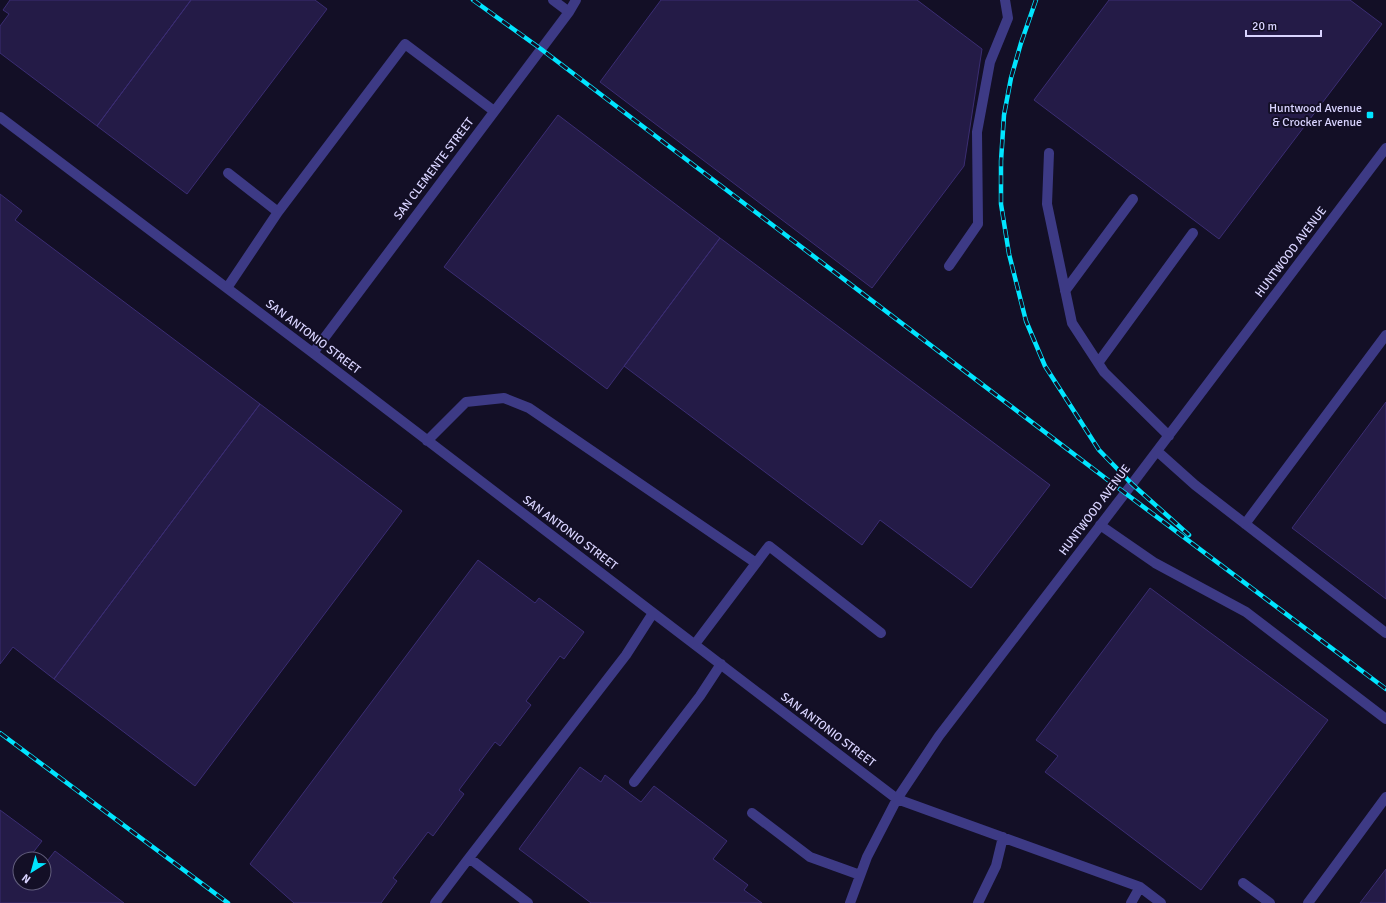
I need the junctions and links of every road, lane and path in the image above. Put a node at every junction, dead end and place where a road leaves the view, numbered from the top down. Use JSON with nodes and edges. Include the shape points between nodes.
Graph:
{"nodes":[{"id":1,"x":553,"y":0,"type":"edge"},
{"id":2,"x":576,"y":0,"type":"edge"},
{"id":3,"x":1005,"y":0,"type":"edge"},
{"id":4,"x":569,"y":12,"type":"junction"},
{"id":5,"x":494,"y":111,"type":"junction"},
{"id":6,"x":0,"y":117,"type":"edge"},
{"id":7,"x":1386,"y":148,"type":"edge"},
{"id":8,"x":1049,"y":153,"type":"dead end"},
{"id":9,"x":228,"y":174,"type":"dead end"},
{"id":10,"x":1133,"y":199,"type":"dead end"},
{"id":11,"x":278,"y":212,"type":"junction"},
{"id":12,"x":1193,"y":233,"type":"dead end"},
{"id":13,"x":949,"y":266,"type":"dead end"},
{"id":14,"x":227,"y":288,"type":"junction"},
{"id":15,"x":1066,"y":291,"type":"junction"},
{"id":16,"x":1386,"y":335,"type":"edge"},
{"id":17,"x":313,"y":353,"type":"junction"},
{"id":18,"x":1098,"y":363,"type":"junction"},
{"id":19,"x":1169,"y":436,"type":"junction"},
{"id":20,"x":428,"y":441,"type":"junction"},
{"id":21,"x":1157,"y":451,"type":"junction"},
{"id":22,"x":1245,"y":524,"type":"junction"},
{"id":23,"x":1100,"y":525,"type":"junction"},
{"id":24,"x":756,"y":563,"type":"junction"},
{"id":25,"x":653,"y":613,"type":"junction"},
{"id":26,"x":881,"y":633,"type":"dead end"},
{"id":27,"x":1386,"y":633,"type":"edge"},
{"id":28,"x":695,"y":644,"type":"junction"},
{"id":29,"x":721,"y":664,"type":"junction"},
{"id":30,"x":1386,"y":719,"type":"edge"},
{"id":31,"x":634,"y":782,"type":"dead end"},
{"id":32,"x":1386,"y":797,"type":"edge"},
{"id":33,"x":897,"y":798,"type":"junction"},
{"id":34,"x":752,"y":813,"type":"dead end"},
{"id":35,"x":1003,"y":837,"type":"junction"},
{"id":36,"x":469,"y":858,"type":"junction"},
{"id":37,"x":860,"y":875,"type":"junction"},
{"id":38,"x":1243,"y":883,"type":"dead end"},
{"id":39,"x":1140,"y":887,"type":"junction"},
{"id":40,"x":435,"y":903,"type":"edge"},
{"id":41,"x":528,"y":903,"type":"edge"},
{"id":42,"x":850,"y":903,"type":"edge"},
{"id":43,"x":978,"y":903,"type":"edge"},
{"id":44,"x":1131,"y":903,"type":"edge"},
{"id":45,"x":1161,"y":903,"type":"edge"},
{"id":46,"x":1270,"y":903,"type":"edge"},
{"id":47,"x":1308,"y":903,"type":"edge"}],
"edges":[{"from":1,"to":4,"type":"street"},
{"from":2,"to":4,"type":"street","name":"SAN CLEMENTE STREET"},
{"from":3,"to":13,"type":"street","via":[[1008,18],[990,62],[977,132],[978,224]]},
{"from":4,"to":5,"type":"street","name":"SAN CLEMENTE STREET"},
{"from":5,"to":11,"type":"street","via":[[405,44]]},
{"from":5,"to":17,"type":"street","name":"SAN CLEMENTE STREET"},
{"from":6,"to":14,"type":"street","name":"SAN ANTONIO STREET"},
{"from":7,"to":19,"type":"street","name":"HUNTWOOD AVENUE"},
{"from":8,"to":15,"type":"street","via":[[1047,204]]},
{"from":9,"to":11,"type":"street"},
{"from":10,"to":15,"type":"street"},
{"from":11,"to":14,"type":"street"},
{"from":12,"to":18,"type":"street"},
{"from":14,"to":17,"type":"street","name":"SAN ANTONIO STREET"},
{"from":15,"to":18,"type":"street","via":[[1072,323]]},
{"from":16,"to":22,"type":"street"},
{"from":17,"to":20,"type":"street","name":"SAN ANTONIO STREET"},
{"from":18,"to":19,"type":"street"},
{"from":19,"to":21,"type":"street","name":"HUNTWOOD AVENUE"},
{"from":20,"to":24,"type":"street","via":[[466,402],[504,398],[529,408]]},
{"from":20,"to":25,"type":"street","name":"SAN ANTONIO STREET"},
{"from":21,"to":22,"type":"street"},
{"from":21,"to":23,"type":"street","name":"HUNTWOOD AVENUE"},
{"from":22,"to":27,"type":"street"},
{"from":23,"to":30,"type":"street","via":[[1155,563],[1246,612]]},
{"from":23,"to":33,"type":"street","name":"HUNTWOOD AVENUE","via":[[939,736]]},
{"from":24,"to":26,"type":"street","via":[[769,546]]},
{"from":24,"to":28,"type":"street"},
{"from":25,"to":28,"type":"street","name":"SAN ANTONIO STREET"},
{"from":25,"to":36,"type":"street","via":[[626,655]]},
{"from":28,"to":29,"type":"street","name":"SAN ANTONIO STREET"},
{"from":29,"to":31,"type":"street","via":[[700,696]]},
{"from":29,"to":33,"type":"street","name":"SAN ANTONIO STREET"},
{"from":32,"to":47,"type":"street"},
{"from":33,"to":35,"type":"street","name":"SAN ANTONIO STREET"},
{"from":33,"to":37,"type":"street","name":"HUNTWOOD AVENUE"},
{"from":34,"to":37,"type":"street","via":[[810,857]]},
{"from":35,"to":39,"type":"street","name":"SAN ANTONIO STREET"},
{"from":35,"to":43,"type":"street","via":[[996,866]]},
{"from":36,"to":40,"type":"street"},
{"from":36,"to":41,"type":"street"},
{"from":37,"to":42,"type":"street","name":"HUNTWOOD AVENUE"},
{"from":38,"to":46,"type":"street"},
{"from":39,"to":44,"type":"street"},
{"from":39,"to":45,"type":"street","name":"SAN ANTONIO STREET"}]}
